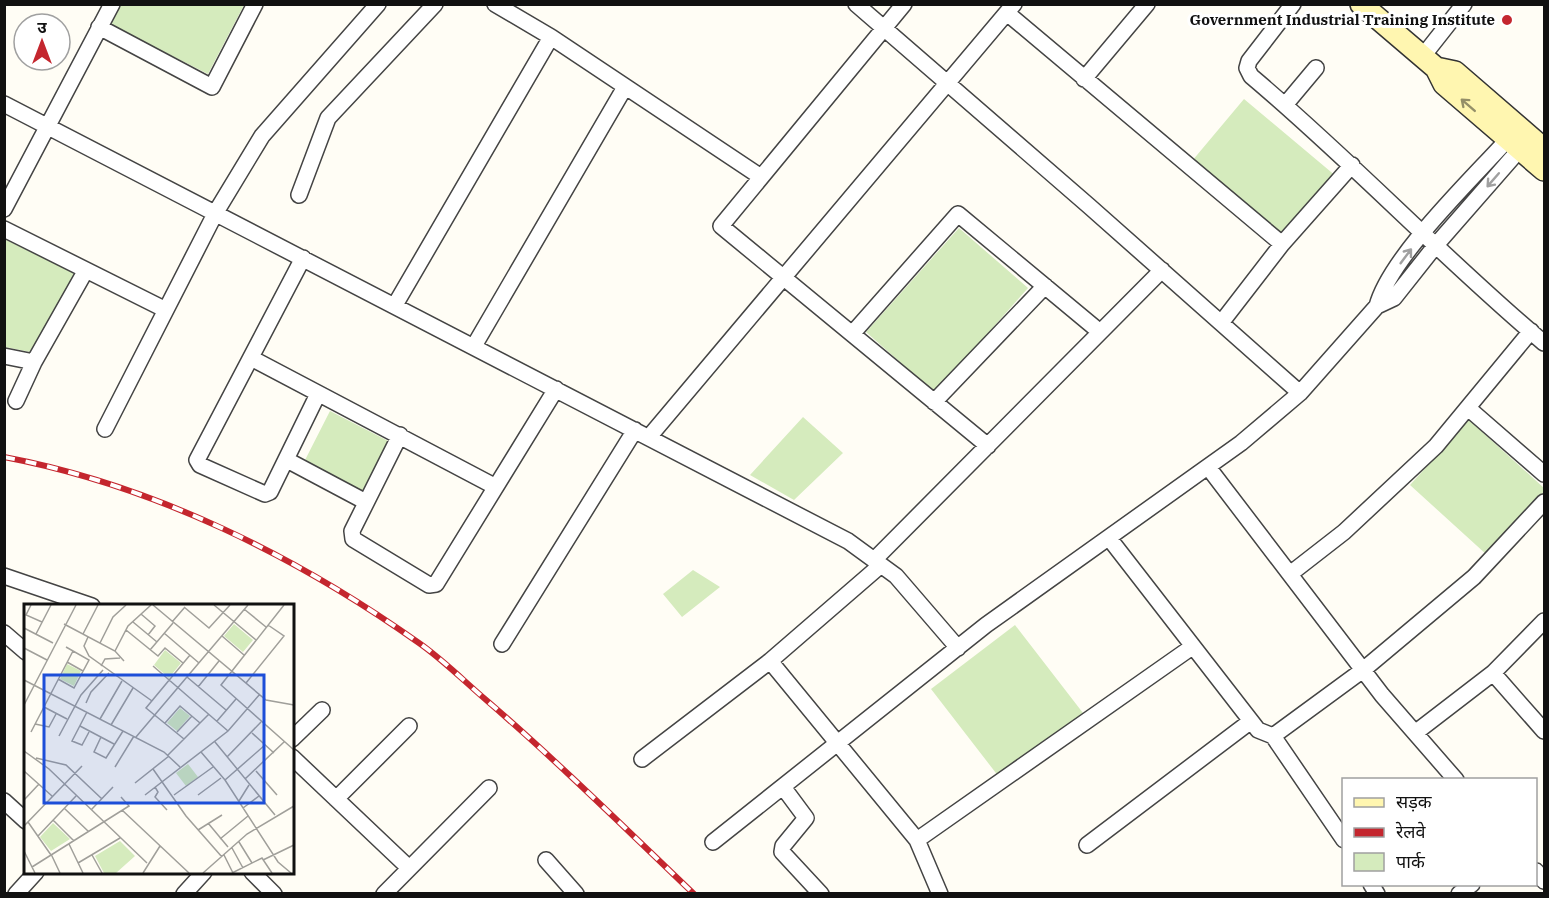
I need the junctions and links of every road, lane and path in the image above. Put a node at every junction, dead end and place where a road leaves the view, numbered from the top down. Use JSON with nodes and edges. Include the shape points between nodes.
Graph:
{"nodes":[{"id":1,"x":112,"y":4,"type":"edge"},
{"id":2,"x":255,"y":4,"type":"edge"},
{"id":3,"x":378,"y":4,"type":"edge"},
{"id":4,"x":435,"y":4,"type":"edge"},
{"id":5,"x":495,"y":4,"type":"edge"},
{"id":6,"x":856,"y":4,"type":"edge"},
{"id":7,"x":904,"y":4,"type":"edge"},
{"id":8,"x":1147,"y":4,"type":"edge"},
{"id":9,"x":1293,"y":4,"type":"edge"},
{"id":10,"x":1361,"y":4,"type":"edge"},
{"id":11,"x":1464,"y":4,"type":"edge"},
{"id":12,"x":1010,"y":9,"type":"edge"},
{"id":13,"x":99,"y":27,"type":"junction"},
{"id":14,"x":884,"y":29,"type":"junction"},
{"id":15,"x":551,"y":37,"type":"junction"},
{"id":16,"x":1430,"y":62,"type":"junction"},
{"id":17,"x":1317,"y":68,"type":"dead end"},
{"id":18,"x":1084,"y":79,"type":"junction"},
{"id":19,"x":947,"y":83,"type":"junction"},
{"id":20,"x":625,"y":87,"type":"junction"},
{"id":21,"x":4,"y":104,"type":"edge"},
{"id":22,"x":1285,"y":105,"type":"junction"},
{"id":23,"x":46,"y":125,"type":"junction"},
{"id":24,"x":1518,"y":140,"type":"junction"},
{"id":25,"x":1545,"y":149,"type":"edge"},
{"id":26,"x":1352,"y":165,"type":"junction"},
{"id":27,"x":1545,"y":170,"type":"edge"},
{"id":28,"x":761,"y":177,"type":"junction"},
{"id":29,"x":299,"y":195,"type":"dead end"},
{"id":30,"x":4,"y":209,"type":"edge"},
{"id":31,"x":216,"y":213,"type":"junction"},
{"id":32,"x":4,"y":229,"type":"edge"},
{"id":33,"x":1423,"y":233,"type":"junction"},
{"id":34,"x":1282,"y":244,"type":"junction"},
{"id":35,"x":1436,"y":245,"type":"junction"},
{"id":36,"x":303,"y":258,"type":"junction"},
{"id":37,"x":86,"y":270,"type":"junction"},
{"id":38,"x":1162,"y":270,"type":"junction"},
{"id":39,"x":783,"y":278,"type":"junction"},
{"id":40,"x":1045,"y":286,"type":"junction"},
{"id":41,"x":395,"y":305,"type":"junction"},
{"id":42,"x":1377,"y":306,"type":"junction"},
{"id":43,"x":166,"y":310,"type":"junction"},
{"id":44,"x":1221,"y":323,"type":"junction"},
{"id":45,"x":1531,"y":331,"type":"junction"},
{"id":46,"x":1100,"y":332,"type":"junction"},
{"id":47,"x":852,"y":334,"type":"junction"},
{"id":48,"x":1545,"y":343,"type":"edge"},
{"id":49,"x":474,"y":346,"type":"junction"},
{"id":50,"x":4,"y":356,"type":"edge"},
{"id":51,"x":251,"y":358,"type":"junction"},
{"id":52,"x":34,"y":362,"type":"junction"},
{"id":53,"x":556,"y":389,"type":"junction"},
{"id":54,"x":1300,"y":393,"type":"junction"},
{"id":55,"x":317,"y":396,"type":"junction"},
{"id":56,"x":16,"y":401,"type":"dead end"},
{"id":57,"x":934,"y":402,"type":"junction"},
{"id":58,"x":1468,"y":408,"type":"junction"},
{"id":59,"x":105,"y":429,"type":"dead end"},
{"id":60,"x":642,"y":434,"type":"junction"},
{"id":61,"x":400,"y":435,"type":"junction"},
{"id":62,"x":988,"y":446,"type":"junction"},
{"id":63,"x":287,"y":460,"type":"junction"},
{"id":64,"x":1208,"y":467,"type":"junction"},
{"id":65,"x":1545,"y":474,"type":"edge"},
{"id":66,"x":494,"y":486,"type":"junction"},
{"id":67,"x":366,"y":502,"type":"junction"},
{"id":68,"x":1545,"y":502,"type":"edge"},
{"id":69,"x":1109,"y":538,"type":"junction"},
{"id":70,"x":878,"y":563,"type":"junction"},
{"id":71,"x":1290,"y":574,"type":"junction"},
{"id":72,"x":4,"y":576,"type":"edge"},
{"id":73,"x":86,"y":604,"type":"edge"},
{"id":74,"x":1545,"y":621,"type":"edge"},
{"id":75,"x":4,"y":633,"type":"edge"},
{"id":76,"x":502,"y":644,"type":"dead end"},
{"id":77,"x":1192,"y":646,"type":"junction"},
{"id":78,"x":958,"y":648,"type":"junction"},
{"id":79,"x":24,"y":650,"type":"edge"},
{"id":80,"x":770,"y":661,"type":"junction"},
{"id":81,"x":1363,"y":669,"type":"junction"},
{"id":82,"x":1492,"y":673,"type":"junction"},
{"id":83,"x":322,"y":710,"type":"dead end"},
{"id":84,"x":1251,"y":721,"type":"junction"},
{"id":85,"x":409,"y":726,"type":"dead end"},
{"id":86,"x":1545,"y":731,"type":"edge"},
{"id":87,"x":1415,"y":733,"type":"junction"},
{"id":88,"x":1273,"y":736,"type":"junction"},
{"id":89,"x":294,"y":737,"type":"edge"},
{"id":90,"x":838,"y":743,"type":"junction"},
{"id":91,"x":294,"y":759,"type":"edge"},
{"id":92,"x":642,"y":759,"type":"dead end"},
{"id":93,"x":1449,"y":777,"type":"edge"},
{"id":94,"x":783,"y":787,"type":"junction"},
{"id":95,"x":489,"y":788,"type":"dead end"},
{"id":96,"x":336,"y":799,"type":"junction"},
{"id":97,"x":4,"y":801,"type":"edge"},
{"id":98,"x":24,"y":819,"type":"edge"},
{"id":99,"x":1342,"y":837,"type":"edge"},
{"id":100,"x":917,"y":840,"type":"junction"},
{"id":101,"x":713,"y":842,"type":"dead end"},
{"id":102,"x":1087,"y":845,"type":"dead end"},
{"id":103,"x":546,"y":860,"type":"dead end"},
{"id":104,"x":408,"y":867,"type":"junction"},
{"id":105,"x":35,"y":874,"type":"edge"},
{"id":106,"x":203,"y":874,"type":"edge"},
{"id":107,"x":253,"y":874,"type":"edge"},
{"id":108,"x":16,"y":894,"type":"edge"},
{"id":109,"x":184,"y":894,"type":"edge"},
{"id":110,"x":274,"y":894,"type":"edge"},
{"id":111,"x":384,"y":894,"type":"edge"},
{"id":112,"x":576,"y":894,"type":"edge"},
{"id":113,"x":820,"y":894,"type":"edge"},
{"id":114,"x":940,"y":894,"type":"edge"}],
"edges":[{"from":1,"to":13,"type":"street"},
{"from":2,"to":13,"type":"street","via":[[212,87]]},
{"from":3,"to":31,"type":"street","via":[[262,136]]},
{"from":4,"to":29,"type":"street","via":[[328,118]]},
{"from":5,"to":15,"type":"street"},
{"from":6,"to":14,"type":"street"},
{"from":7,"to":14,"type":"street"},
{"from":8,"to":18,"type":"street"},
{"from":9,"to":22,"type":"street","via":[[1247,68]]},
{"from":10,"to":16,"type":"main road"},
{"from":11,"to":16,"type":"street"},
{"from":12,"to":18,"type":"street"},
{"from":12,"to":19,"type":"street"},
{"from":13,"to":23,"type":"street"},
{"from":14,"to":19,"type":"street"},
{"from":14,"to":28,"type":"street"},
{"from":15,"to":20,"type":"street"},
{"from":15,"to":41,"type":"street"},
{"from":16,"to":24,"type":"main road","via":[[1455,72]]},
{"from":17,"to":22,"type":"street"},
{"from":18,"to":34,"type":"street"},
{"from":19,"to":38,"type":"street"},
{"from":19,"to":39,"type":"street"},
{"from":20,"to":28,"type":"street"},
{"from":20,"to":49,"type":"street"},
{"from":21,"to":23,"type":"street"},
{"from":22,"to":26,"type":"street"},
{"from":23,"to":30,"type":"street"},
{"from":23,"to":31,"type":"street"},
{"from":24,"to":25,"type":"main road"},
{"from":24,"to":27,"type":"main road"},
{"from":24,"to":33,"type":"street"},
{"from":24,"to":35,"type":"street","one_way":true},
{"from":26,"to":33,"type":"street"},
{"from":26,"to":34,"type":"street"},
{"from":28,"to":39,"type":"street","via":[[721,226]]},
{"from":31,"to":36,"type":"street"},
{"from":31,"to":43,"type":"street"},
{"from":32,"to":37,"type":"street"},
{"from":33,"to":35,"type":"street"},
{"from":42,"to":33,"type":"street","one_way":true,"via":[[1382,288]]},
{"from":34,"to":44,"type":"street"},
{"from":35,"to":42,"type":"street","via":[[1394,298]]},
{"from":35,"to":45,"type":"street"},
{"from":36,"to":41,"type":"street"},
{"from":36,"to":51,"type":"street"},
{"from":37,"to":43,"type":"street"},
{"from":37,"to":52,"type":"street"},
{"from":38,"to":44,"type":"street"},
{"from":38,"to":46,"type":"street"},
{"from":39,"to":47,"type":"street"},
{"from":39,"to":60,"type":"street"},
{"from":40,"to":46,"type":"street"},
{"from":40,"to":47,"type":"street","via":[[958,214]]},
{"from":40,"to":57,"type":"street"},
{"from":41,"to":49,"type":"street"},
{"from":42,"to":54,"type":"street"},
{"from":43,"to":59,"type":"street"},
{"from":44,"to":54,"type":"street"},
{"from":45,"to":48,"type":"street"},
{"from":45,"to":58,"type":"street"},
{"from":46,"to":62,"type":"street"},
{"from":47,"to":57,"type":"street"},
{"from":49,"to":53,"type":"street"},
{"from":50,"to":52,"type":"street"},
{"from":51,"to":55,"type":"street"},
{"from":51,"to":63,"type":"street","via":[[197,460],[200,465],[265,494],[270,492]]},
{"from":52,"to":56,"type":"street"},
{"from":53,"to":60,"type":"street"},
{"from":53,"to":66,"type":"street"},
{"from":54,"to":64,"type":"street"},
{"from":55,"to":61,"type":"street"},
{"from":55,"to":63,"type":"street"},
{"from":57,"to":62,"type":"street"},
{"from":58,"to":65,"type":"street"},
{"from":58,"to":71,"type":"street","via":[[1436,446],[1344,532]]},
{"from":60,"to":70,"type":"street","via":[[848,541]]},
{"from":60,"to":76,"type":"street"},
{"from":61,"to":66,"type":"street"},
{"from":61,"to":67,"type":"street"},
{"from":62,"to":70,"type":"street"},
{"from":63,"to":67,"type":"street"},
{"from":64,"to":69,"type":"street"},
{"from":64,"to":71,"type":"street"},
{"from":66,"to":67,"type":"street","via":[[436,584],[429,585],[353,538],[352,531]]},
{"from":68,"to":81,"type":"street","via":[[1474,577]]},
{"from":69,"to":77,"type":"street"},
{"from":69,"to":78,"type":"street"},
{"from":70,"to":78,"type":"street","via":[[896,576]]},
{"from":70,"to":80,"type":"street"},
{"from":71,"to":81,"type":"street"},
{"from":72,"to":73,"type":"street"},
{"from":74,"to":82,"type":"street"},
{"from":75,"to":79,"type":"street"},
{"from":77,"to":84,"type":"street"},
{"from":77,"to":100,"type":"street"},
{"from":78,"to":90,"type":"street"},
{"from":80,"to":90,"type":"street"},
{"from":80,"to":92,"type":"street"},
{"from":81,"to":87,"type":"street"},
{"from":81,"to":88,"type":"street"},
{"from":82,"to":86,"type":"street"},
{"from":82,"to":87,"type":"street"},
{"from":83,"to":89,"type":"street"},
{"from":84,"to":88,"type":"street","via":[[1258,730]]},
{"from":84,"to":102,"type":"street"},
{"from":85,"to":96,"type":"street"},
{"from":87,"to":93,"type":"street"},
{"from":88,"to":99,"type":"street"},
{"from":90,"to":94,"type":"street"},
{"from":90,"to":100,"type":"street"},
{"from":91,"to":96,"type":"street"},
{"from":94,"to":101,"type":"street"},
{"from":94,"to":113,"type":"street","via":[[806,818],[782,852]]},
{"from":95,"to":104,"type":"street"},
{"from":96,"to":104,"type":"street"},
{"from":97,"to":98,"type":"street"},
{"from":100,"to":114,"type":"street"},
{"from":103,"to":112,"type":"street"},
{"from":104,"to":111,"type":"street"},
{"from":105,"to":108,"type":"street"},
{"from":106,"to":109,"type":"street"},
{"from":107,"to":110,"type":"street"}]}
